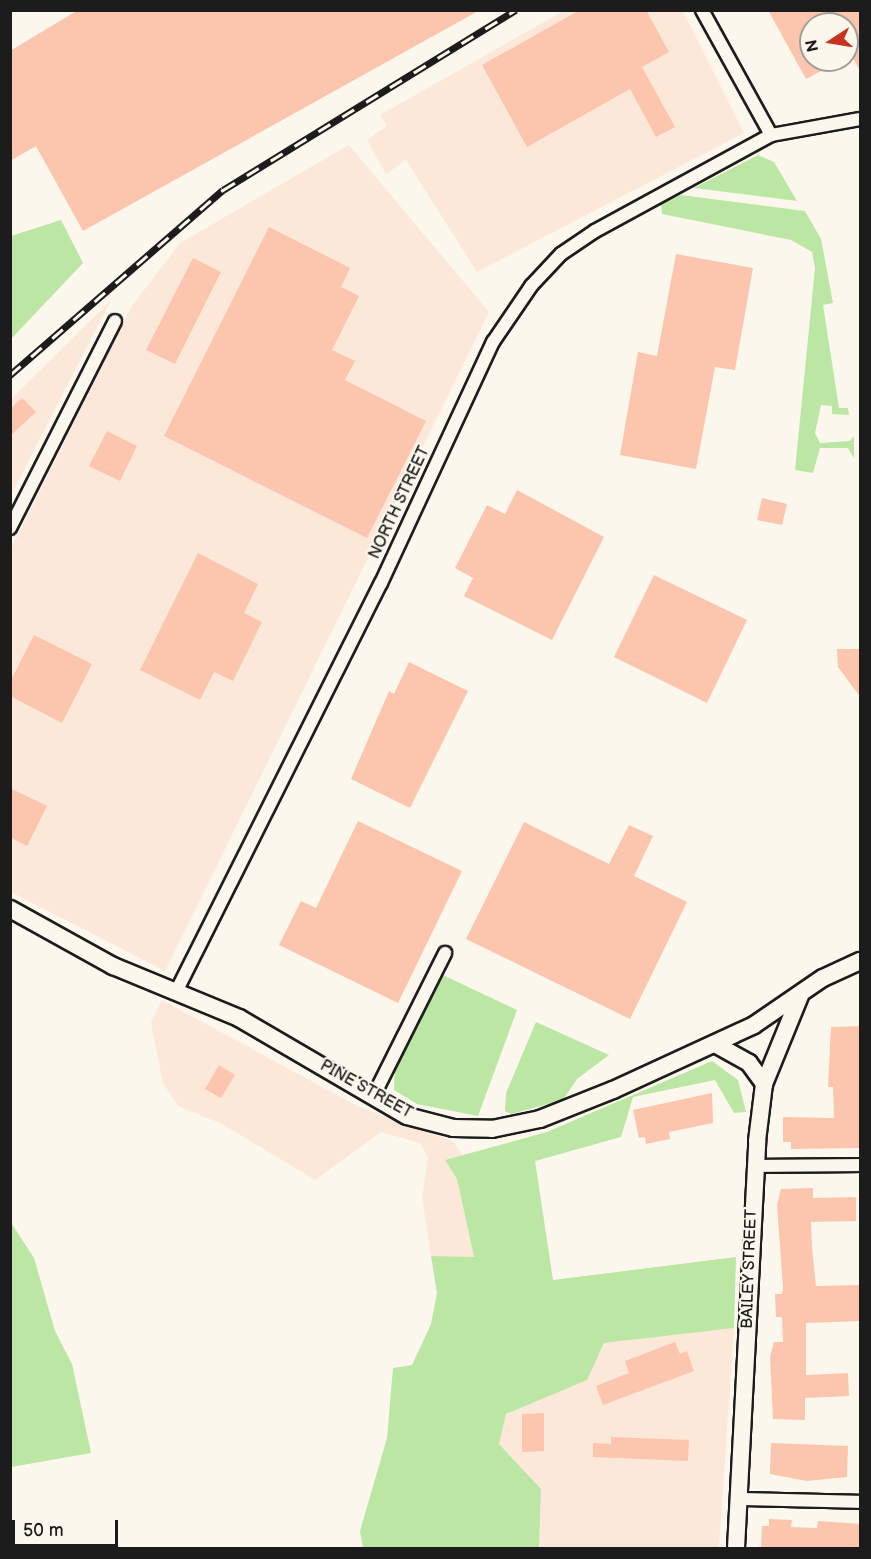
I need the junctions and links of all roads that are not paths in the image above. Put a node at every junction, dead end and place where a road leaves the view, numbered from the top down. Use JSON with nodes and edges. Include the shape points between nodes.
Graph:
{"nodes":[{"id":1,"x":702,"y":10,"type":"edge"},
{"id":2,"x":861,"y":119,"type":"edge"},
{"id":3,"x":771,"y":135,"type":"junction"},
{"id":4,"x":115,"y":321,"type":"dead end"},
{"id":5,"x":10,"y":528,"type":"edge"},
{"id":6,"x":10,"y":909,"type":"edge"},
{"id":7,"x":446,"y":953,"type":"dead end"},
{"id":8,"x":861,"y":961,"type":"edge"},
{"id":9,"x":176,"y":992,"type":"junction"},
{"id":10,"x":800,"y":996,"type":"junction"},
{"id":11,"x":715,"y":1044,"type":"junction"},
{"id":12,"x":764,"y":1084,"type":"junction"},
{"id":13,"x":374,"y":1095,"type":"junction"},
{"id":14,"x":861,"y":1165,"type":"edge"},
{"id":15,"x":755,"y":1166,"type":"junction"},
{"id":16,"x":739,"y":1499,"type":"junction"},
{"id":17,"x":861,"y":1502,"type":"edge"},
{"id":18,"x":736,"y":1548,"type":"edge"}],
"edges":[{"from":1,"to":3,"type":"street"},
{"from":2,"to":3,"type":"street","name":"NORTH STREET"},
{"from":3,"to":9,"type":"street","name":"NORTH STREET","via":[[595,231],[561,254],[513,311]]},
{"from":4,"to":5,"type":"street"},
{"from":6,"to":9,"type":"street","name":"PINE STREET","via":[[113,966]]},
{"from":7,"to":13,"type":"street"},
{"from":8,"to":10,"type":"street","name":"PINE STREET"},
{"from":9,"to":13,"type":"street","name":"PINE STREET","via":[[240,1018]]},
{"from":10,"to":11,"type":"street","name":"PINE STREET"},
{"from":10,"to":12,"type":"street","name":"BAILEY STREET"},
{"from":11,"to":12,"type":"street","via":[[749,1063]]},
{"from":11,"to":13,"type":"street","name":"PINE STREET","via":[[572,1107],[492,1129],[453,1128],[407,1116]]},
{"from":12,"to":15,"type":"street","name":"BAILEY STREET"},
{"from":14,"to":15,"type":"street"},
{"from":15,"to":16,"type":"street","name":"BAILEY STREET"},
{"from":16,"to":17,"type":"street"},
{"from":16,"to":18,"type":"street","name":"BAILEY STREET"}]}
